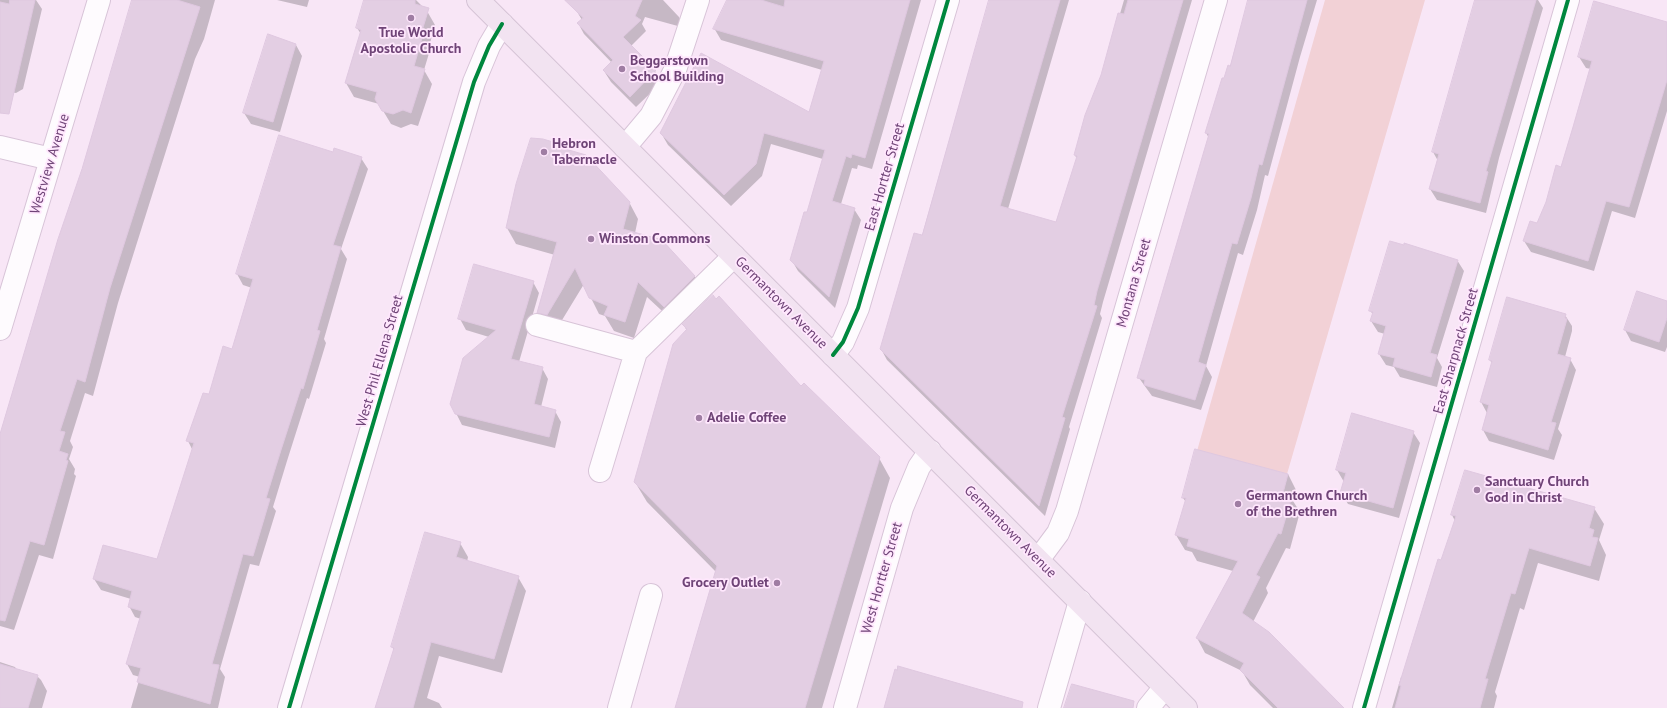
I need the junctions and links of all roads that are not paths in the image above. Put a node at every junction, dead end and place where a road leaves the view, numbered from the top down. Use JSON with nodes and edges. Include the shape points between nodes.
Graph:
{"nodes":[{"id":1,"x":99,"y":0,"type":"edge"},
{"id":2,"x":478,"y":0,"type":"edge"},
{"id":3,"x":698,"y":0,"type":"edge"},
{"id":4,"x":948,"y":0,"type":"edge"},
{"id":5,"x":1216,"y":0,"type":"edge"},
{"id":6,"x":1568,"y":0,"type":"edge"},
{"id":7,"x":502,"y":24,"type":"junction"},
{"id":8,"x":0,"y":147,"type":"edge"},
{"id":9,"x":625,"y":148,"type":"junction"},
{"id":10,"x":51,"y":159,"type":"junction"},
{"id":11,"x":734,"y":256,"type":"junction"},
{"id":12,"x":537,"y":326,"type":"dead end"},
{"id":13,"x":0,"y":329,"type":"edge"},
{"id":14,"x":636,"y":352,"type":"junction"},
{"id":15,"x":833,"y":355,"type":"junction"},
{"id":16,"x":930,"y":452,"type":"junction"},
{"id":17,"x":600,"y":471,"type":"dead end"},
{"id":18,"x":1038,"y":560,"type":"junction"},
{"id":19,"x":651,"y":596,"type":"dead end"},
{"id":20,"x":1080,"y":601,"type":"junction"},
{"id":21,"x":1165,"y":687,"type":"junction"},
{"id":22,"x":290,"y":708,"type":"edge"},
{"id":23,"x":619,"y":708,"type":"edge"},
{"id":24,"x":845,"y":708,"type":"edge"},
{"id":25,"x":1049,"y":708,"type":"edge"},
{"id":26,"x":1148,"y":708,"type":"edge"},
{"id":27,"x":1186,"y":708,"type":"edge"},
{"id":28,"x":1364,"y":708,"type":"edge"}],
"edges":[{"from":1,"to":10,"type":"street","name":"Westview Avenue"},
{"from":2,"to":7,"type":"main road","name":"Germantown Avenue"},
{"from":3,"to":9,"type":"street","via":[[675,70],[651,116]]},
{"from":4,"to":15,"type":"street","name":"East Hortter Street","via":[[858,308],[843,342]]},
{"from":5,"to":18,"type":"street","name":"Montana Street","via":[[1067,511],[1058,533]]},
{"from":6,"to":28,"type":"street","name":"East Sharpnack Street"},
{"from":7,"to":9,"type":"main road","name":"Germantown Avenue"},
{"from":7,"to":22,"type":"street","name":"West Phil Ellena Street","via":[[489,46],[474,82]]},
{"from":8,"to":10,"type":"street"},
{"from":9,"to":11,"type":"main road","name":"Germantown Avenue"},
{"from":10,"to":13,"type":"street","name":"Westview Avenue"},
{"from":11,"to":14,"type":"street"},
{"from":11,"to":15,"type":"main road","name":"Germantown Avenue"},
{"from":12,"to":14,"type":"street"},
{"from":14,"to":17,"type":"street"},
{"from":15,"to":16,"type":"main road","name":"Germantown Avenue"},
{"from":16,"to":18,"type":"main road","name":"Germantown Avenue"},
{"from":16,"to":24,"type":"street","name":"West Hortter Street","via":[[919,467],[902,508]]},
{"from":18,"to":20,"type":"main road","name":"Germantown Avenue"},
{"from":19,"to":23,"type":"street"},
{"from":20,"to":21,"type":"main road","name":"Germantown Avenue"},
{"from":20,"to":25,"type":"street"},
{"from":21,"to":26,"type":"street"},
{"from":21,"to":27,"type":"main road","name":"Germantown Avenue"}]}
